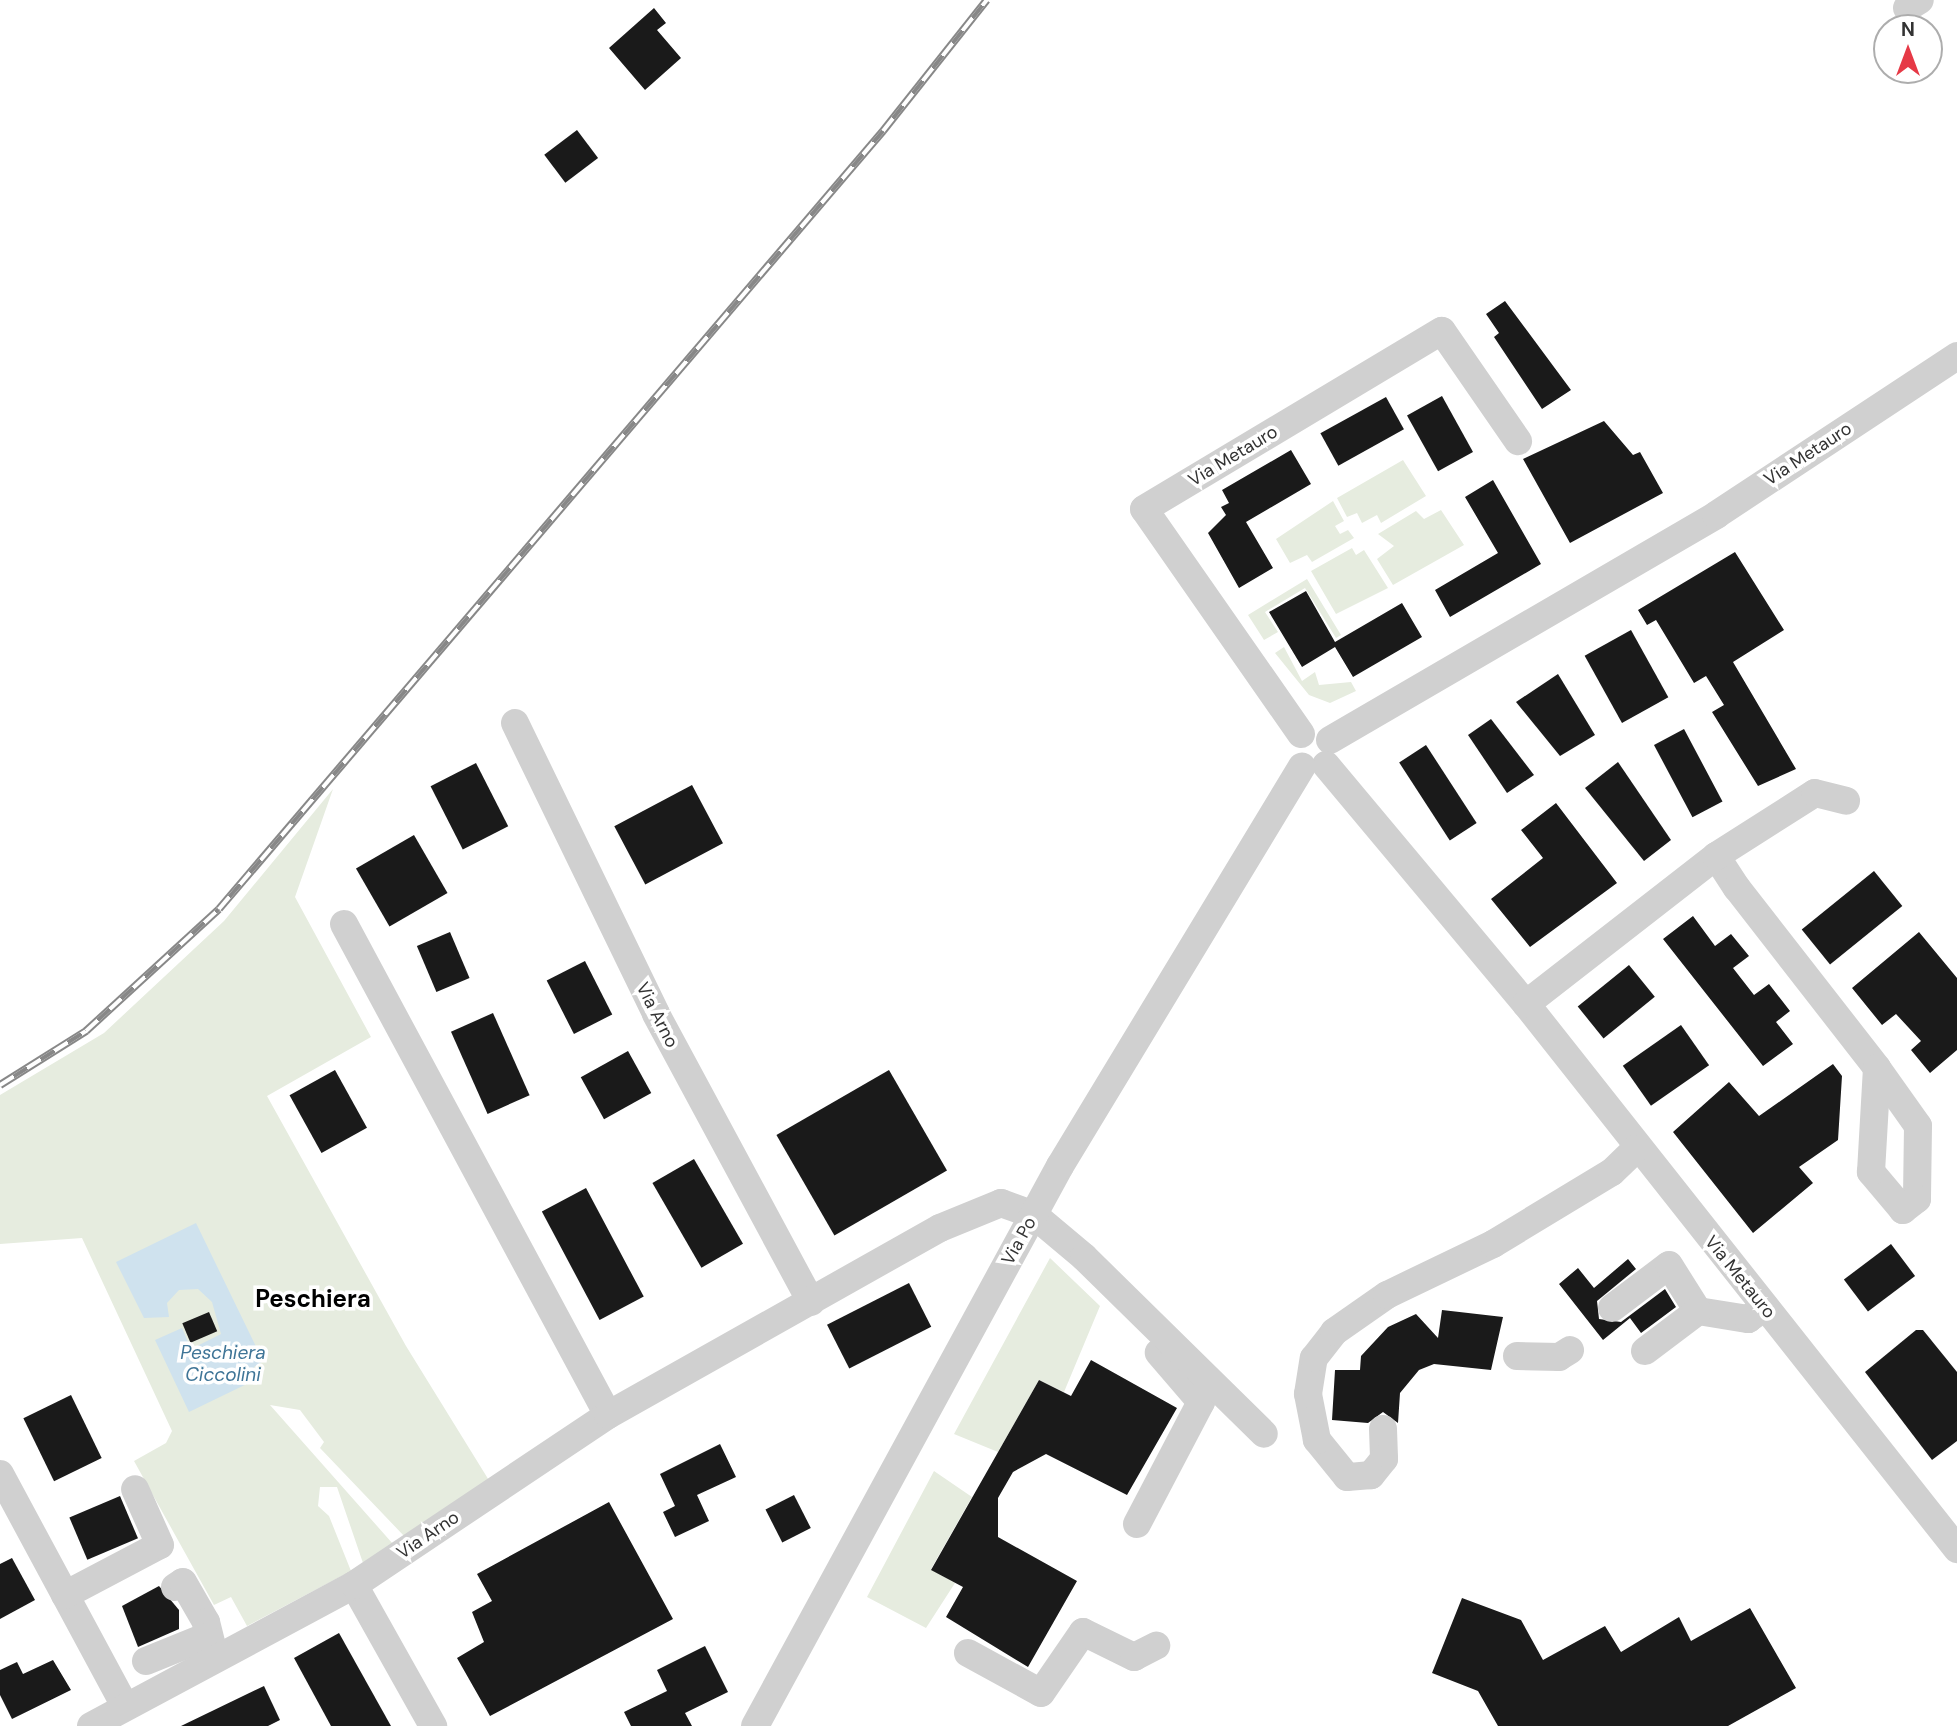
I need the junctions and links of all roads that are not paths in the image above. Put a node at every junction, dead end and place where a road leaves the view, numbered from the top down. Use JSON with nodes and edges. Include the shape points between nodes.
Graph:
{"nodes":[{"id":1,"x":1957,"y":356,"type":"edge"},
{"id":2,"x":1518,"y":441,"type":"dead end"},
{"id":3,"x":515,"y":723,"type":"dead end"},
{"id":4,"x":1320,"y":758,"type":"junction"},
{"id":5,"x":1846,"y":801,"type":"dead end"},
{"id":6,"x":1716,"y":856,"type":"junction"},
{"id":7,"x":344,"y":924,"type":"dead end"},
{"id":8,"x":1526,"y":1004,"type":"junction"},
{"id":9,"x":1877,"y":1068,"type":"dead end"},
{"id":10,"x":1636,"y":1149,"type":"junction"},
{"id":11,"x":1034,"y":1215,"type":"junction"},
{"id":12,"x":811,"y":1302,"type":"junction"},
{"id":13,"x":1765,"y":1307,"type":"junction"},
{"id":14,"x":1612,"y":1308,"type":"dead end"},
{"id":15,"x":1698,"y":1311,"type":"junction"},
{"id":16,"x":1150,"y":1321,"type":"junction"},
{"id":17,"x":1570,"y":1350,"type":"dead end"},
{"id":18,"x":1644,"y":1351,"type":"dead end"},
{"id":19,"x":1517,"y":1356,"type":"dead end"},
{"id":20,"x":608,"y":1415,"type":"junction"},
{"id":21,"x":1383,"y":1429,"type":"dead end"},
{"id":22,"x":1264,"y":1434,"type":"dead end"},
{"id":23,"x":0,"y":1474,"type":"edge"},
{"id":24,"x":135,"y":1489,"type":"dead end"},
{"id":25,"x":1137,"y":1524,"type":"dead end"},
{"id":26,"x":1957,"y":1549,"type":"edge"},
{"id":27,"x":354,"y":1585,"type":"junction"},
{"id":28,"x":175,"y":1587,"type":"dead end"},
{"id":29,"x":65,"y":1595,"type":"junction"},
{"id":30,"x":1156,"y":1646,"type":"dead end"},
{"id":31,"x":210,"y":1648,"type":"junction"},
{"id":32,"x":968,"y":1653,"type":"dead end"},
{"id":33,"x":146,"y":1661,"type":"dead end"},
{"id":34,"x":125,"y":1706,"type":"junction"},
{"id":35,"x":91,"y":1726,"type":"edge"},
{"id":36,"x":433,"y":1726,"type":"edge"},
{"id":37,"x":755,"y":1726,"type":"edge"}],
"edges":[{"from":1,"to":4,"type":"street","name":"Via Metauro","via":[[1716,515]]},
{"from":2,"to":4,"type":"street","name":"Via Metauro","via":[[1441,331],[1144,509],[1301,734],[1320,732]]},
{"from":3,"to":12,"type":"street","name":"Via Arno","via":[[656,1013]]},
{"from":4,"to":8,"type":"street","name":"Via Metauro"},
{"from":4,"to":11,"type":"street","name":"Via Po"},
{"from":5,"to":6,"type":"street","via":[[1815,793]]},
{"from":6,"to":8,"type":"street"},
{"from":6,"to":9,"type":"street"},
{"from":7,"to":20,"type":"street"},
{"from":8,"to":10,"type":"street","name":"Via Metauro"},
{"from":10,"to":13,"type":"street","name":"Via Metauro"},
{"from":10,"to":21,"type":"street","via":[[1564,1201],[1387,1295],[1334,1332],[1314,1358],[1308,1394],[1317,1440],[1347,1477],[1371,1475],[1384,1459]]},
{"from":11,"to":12,"type":"street","name":"Via Arno","via":[[1001,1203],[940,1228]]},
{"from":11,"to":16,"type":"street"},
{"from":11,"to":37,"type":"street","name":"Via Po"},
{"from":12,"to":20,"type":"street","name":"Via Arno"},
{"from":13,"to":15,"type":"street","via":[[1748,1319]]},
{"from":13,"to":26,"type":"street","name":"Via Metauro"},
{"from":14,"to":15,"type":"street","via":[[1669,1265]]},
{"from":15,"to":18,"type":"street"},
{"from":16,"to":22,"type":"street"},
{"from":16,"to":25,"type":"street","via":[[1141,1332],[1201,1402]]},
{"from":17,"to":19,"type":"street","via":[[1559,1357]]},
{"from":20,"to":27,"type":"street","name":"Via Arno"},
{"from":23,"to":29,"type":"street"},
{"from":24,"to":29,"type":"street","via":[[160,1545]]},
{"from":27,"to":31,"type":"street","name":"Via Arno"},
{"from":27,"to":36,"type":"street"},
{"from":28,"to":31,"type":"street","via":[[183,1582],[206,1622]]},
{"from":29,"to":34,"type":"street"},
{"from":30,"to":32,"type":"street","via":[[1134,1657],[1083,1632],[1041,1693]]},
{"from":31,"to":33,"type":"street"},
{"from":31,"to":34,"type":"street","name":"Via Arno"},
{"from":34,"to":35,"type":"street","name":"Via Arno"}]}
